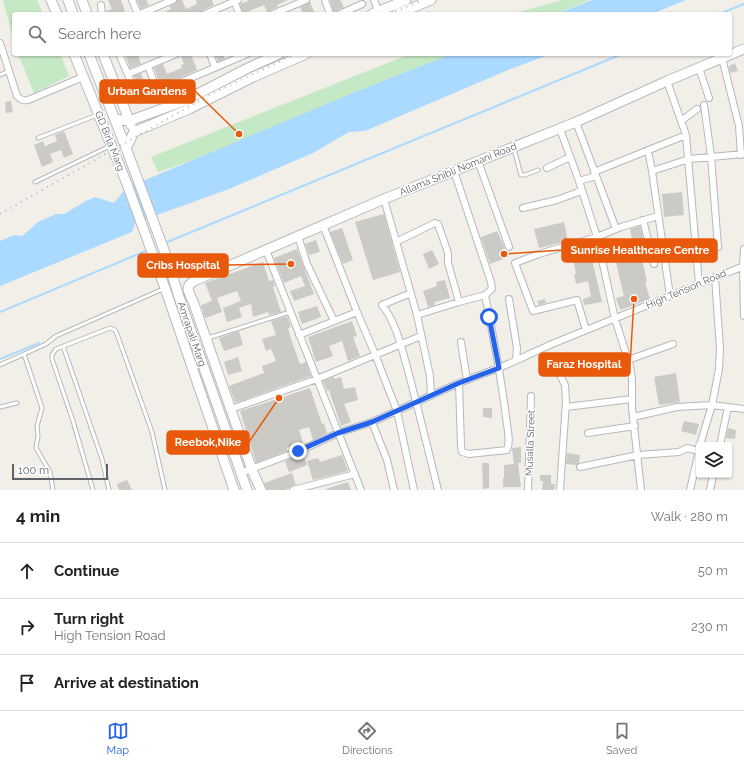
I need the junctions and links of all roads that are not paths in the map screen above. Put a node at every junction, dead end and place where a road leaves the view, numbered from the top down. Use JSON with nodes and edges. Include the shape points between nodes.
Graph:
{"nodes":[{"id":1,"x":51,"y":0,"type":"edge"},
{"id":2,"x":68,"y":0,"type":"edge"},
{"id":3,"x":82,"y":0,"type":"edge"},
{"id":4,"x":132,"y":0,"type":"edge"},
{"id":5,"x":173,"y":0,"type":"edge"},
{"id":6,"x":236,"y":0,"type":"edge"},
{"id":7,"x":306,"y":0,"type":"edge"},
{"id":8,"x":325,"y":0,"type":"edge"},
{"id":9,"x":374,"y":0,"type":"edge"},
{"id":10,"x":406,"y":0,"type":"edge"},
{"id":11,"x":431,"y":0,"type":"edge"},
{"id":12,"x":362,"y":4,"type":"dead end"},
{"id":13,"x":101,"y":5,"type":"dead end"},
{"id":14,"x":56,"y":12,"type":"edge"},
{"id":15,"x":72,"y":12,"type":"edge"},
{"id":16,"x":86,"y":12,"type":"edge"},
{"id":17,"x":102,"y":12,"type":"edge"},
{"id":18,"x":138,"y":12,"type":"edge"},
{"id":19,"x":144,"y":12,"type":"edge"},
{"id":20,"x":209,"y":12,"type":"edge"},
{"id":21,"x":239,"y":12,"type":"edge"},
{"id":22,"x":277,"y":12,"type":"edge"},
{"id":23,"x":329,"y":12,"type":"edge"},
{"id":24,"x":344,"y":12,"type":"edge"},
{"id":25,"x":376,"y":12,"type":"edge"},
{"id":26,"x":378,"y":12,"type":"edge"},
{"id":27,"x":402,"y":12,"type":"edge"},
{"id":28,"x":0,"y":44,"type":"edge"},
{"id":29,"x":744,"y":49,"type":"edge"},
{"id":30,"x":732,"y":54,"type":"edge"},
{"id":31,"x":75,"y":56,"type":"edge"},
{"id":32,"x":90,"y":56,"type":"edge"},
{"id":33,"x":104,"y":56,"type":"edge"},
{"id":34,"x":120,"y":56,"type":"edge"},
{"id":35,"x":171,"y":56,"type":"edge"},
{"id":36,"x":211,"y":56,"type":"edge"},
{"id":37,"x":243,"y":56,"type":"edge"},
{"id":38,"x":245,"y":56,"type":"edge"},
{"id":39,"x":275,"y":56,"type":"edge"},
{"id":40,"x":301,"y":56,"type":"edge"},
{"id":41,"x":727,"y":56,"type":"edge"},
{"id":42,"x":722,"y":58,"type":"junction"},
{"id":43,"x":148,"y":66,"type":"junction"},
{"id":44,"x":215,"y":68,"type":"junction"},
{"id":45,"x":248,"y":68,"type":"junction"},
{"id":46,"x":700,"y":68,"type":"junction"},
{"id":47,"x":9,"y":71,"type":"junction"},
{"id":48,"x":128,"y":74,"type":"junction"},
{"id":49,"x":0,"y":75,"type":"edge"},
{"id":50,"x":83,"y":77,"type":"junction"},
{"id":51,"x":667,"y":81,"type":"junction"},
{"id":52,"x":158,"y":92,"type":"junction"},
{"id":53,"x":709,"y":98,"type":"dead end"},
{"id":54,"x":704,"y":105,"type":"dead end"},
{"id":55,"x":167,"y":107,"type":"junction"},
{"id":56,"x":697,"y":108,"type":"dead end"},
{"id":57,"x":98,"y":114,"type":"junction"},
{"id":58,"x":115,"y":119,"type":"junction"},
{"id":59,"x":129,"y":121,"type":"junction"},
{"id":60,"x":681,"y":121,"type":"junction"},
{"id":61,"x":576,"y":122,"type":"junction"},
{"id":62,"x":560,"y":128,"type":"junction"},
{"id":63,"x":134,"y":132,"type":"junction"},
{"id":64,"x":686,"y":135,"type":"junction"},
{"id":65,"x":38,"y":138,"type":"dead end"},
{"id":66,"x":111,"y":145,"type":"junction"},
{"id":67,"x":513,"y":147,"type":"junction"},
{"id":68,"x":126,"y":148,"type":"junction"},
{"id":69,"x":648,"y":150,"type":"junction"},
{"id":70,"x":742,"y":154,"type":"edge"},
{"id":71,"x":711,"y":156,"type":"junction"},
{"id":72,"x":570,"y":157,"type":"junction"},
{"id":73,"x":689,"y":159,"type":"junction"},
{"id":74,"x":478,"y":161,"type":"junction"},
{"id":75,"x":547,"y":168,"type":"dead end"},
{"id":76,"x":538,"y":170,"type":"dead end"},
{"id":77,"x":454,"y":171,"type":"junction"},
{"id":78,"x":652,"y":171,"type":"junction"},
{"id":79,"x":595,"y":174,"type":"junction"},
{"id":80,"x":137,"y":178,"type":"joint"},
{"id":81,"x":579,"y":181,"type":"junction"},
{"id":82,"x":35,"y":182,"type":"dead end"},
{"id":83,"x":127,"y":184,"type":"joint"},
{"id":84,"x":581,"y":191,"type":"junction"},
{"id":85,"x":384,"y":199,"type":"junction"},
{"id":86,"x":523,"y":208,"type":"dead end"},
{"id":87,"x":658,"y":216,"type":"junction"},
{"id":88,"x":644,"y":220,"type":"junction"},
{"id":89,"x":323,"y":225,"type":"junction"},
{"id":90,"x":616,"y":229,"type":"junction"},
{"id":91,"x":298,"y":236,"type":"junction"},
{"id":92,"x":597,"y":237,"type":"junction"},
{"id":93,"x":396,"y":242,"type":"junction"},
{"id":94,"x":509,"y":247,"type":"dead end"},
{"id":95,"x":718,"y":247,"type":"dead end"},
{"id":96,"x":744,"y":248,"type":"edge"},
{"id":97,"x":266,"y":250,"type":"junction"},
{"id":98,"x":654,"y":264,"type":"dead end"},
{"id":99,"x":743,"y":266,"type":"edge"},
{"id":100,"x":715,"y":277,"type":"junction"},
{"id":101,"x":744,"y":282,"type":"edge"},
{"id":102,"x":699,"y":284,"type":"junction"},
{"id":103,"x":165,"y":288,"type":"junction"},
{"id":104,"x":188,"y":290,"type":"junction"},
{"id":105,"x":411,"y":293,"type":"junction"},
{"id":106,"x":178,"y":294,"type":"junction"},
{"id":107,"x":485,"y":295,"type":"junction"},
{"id":108,"x":670,"y":296,"type":"junction"},
{"id":109,"x":510,"y":299,"type":"dead end"},
{"id":110,"x":459,"y":302,"type":"junction"},
{"id":111,"x":290,"y":312,"type":"junction"},
{"id":112,"x":357,"y":312,"type":"junction"},
{"id":113,"x":417,"y":316,"type":"junction"},
{"id":114,"x":744,"y":316,"type":"edge"},
{"id":115,"x":614,"y":319,"type":"junction"},
{"id":116,"x":334,"y":321,"type":"junction"},
{"id":117,"x":586,"y":330,"type":"junction"},
{"id":118,"x":299,"y":335,"type":"junction"},
{"id":119,"x":421,"y":336,"type":"junction"},
{"id":120,"x":206,"y":339,"type":"junction"},
{"id":121,"x":461,"y":342,"type":"dead end"},
{"id":122,"x":401,"y":344,"type":"junction"},
{"id":123,"x":672,"y":344,"type":"dead end"},
{"id":124,"x":63,"y":346,"type":"junction"},
{"id":125,"x":24,"y":354,"type":"junction"},
{"id":126,"x":376,"y":354,"type":"junction"},
{"id":127,"x":516,"y":360,"type":"junction"},
{"id":128,"x":628,"y":360,"type":"junction"},
{"id":129,"x":0,"y":365,"type":"edge"},
{"id":130,"x":499,"y":368,"type":"junction"},
{"id":131,"x":560,"y":375,"type":"dead end"},
{"id":132,"x":317,"y":380,"type":"junction"},
{"id":133,"x":467,"y":380,"type":"junction"},
{"id":134,"x":459,"y":383,"type":"junction"},
{"id":135,"x":431,"y":395,"type":"junction"},
{"id":136,"x":531,"y":396,"type":"dead end"},
{"id":137,"x":632,"y":399,"type":"junction"},
{"id":138,"x":417,"y":402,"type":"junction"},
{"id":139,"x":18,"y":403,"type":"dead end"},
{"id":140,"x":712,"y":405,"type":"junction"},
{"id":141,"x":0,"y":407,"type":"edge"},
{"id":142,"x":566,"y":407,"type":"junction"},
{"id":143,"x":728,"y":407,"type":"junction"},
{"id":144,"x":231,"y":409,"type":"junction"},
{"id":145,"x":744,"y":409,"type":"edge"},
{"id":146,"x":396,"y":411,"type":"junction"},
{"id":147,"x":633,"y":417,"type":"junction"},
{"id":148,"x":372,"y":422,"type":"junction"},
{"id":149,"x":635,"y":426,"type":"junction"},
{"id":150,"x":338,"y":433,"type":"junction"},
{"id":151,"x":588,"y":433,"type":"dead end"},
{"id":152,"x":701,"y":442,"type":"edge"},
{"id":153,"x":721,"y":442,"type":"edge"},
{"id":154,"x":696,"y":450,"type":"edge"},
{"id":155,"x":638,"y":455,"type":"junction"},
{"id":156,"x":696,"y":464,"type":"edge"},
{"id":157,"x":580,"y":467,"type":"dead end"},
{"id":158,"x":252,"y":470,"type":"junction"},
{"id":159,"x":241,"y":473,"type":"junction"},
{"id":160,"x":354,"y":474,"type":"junction"},
{"id":161,"x":712,"y":478,"type":"edge"},
{"id":162,"x":257,"y":481,"type":"junction"},
{"id":163,"x":247,"y":488,"type":"edge"},
{"id":164,"x":53,"y":490,"type":"edge"},
{"id":165,"x":93,"y":490,"type":"edge"},
{"id":166,"x":109,"y":490,"type":"edge"},
{"id":167,"x":165,"y":490,"type":"edge"},
{"id":168,"x":234,"y":490,"type":"edge"},
{"id":169,"x":261,"y":490,"type":"edge"},
{"id":170,"x":293,"y":490,"type":"edge"},
{"id":171,"x":361,"y":490,"type":"edge"},
{"id":172,"x":394,"y":490,"type":"edge"},
{"id":173,"x":414,"y":490,"type":"edge"},
{"id":174,"x":438,"y":490,"type":"edge"},
{"id":175,"x":528,"y":490,"type":"edge"},
{"id":176,"x":560,"y":490,"type":"edge"},
{"id":177,"x":641,"y":490,"type":"edge"},
{"id":178,"x":690,"y":490,"type":"edge"},
{"id":179,"x":710,"y":490,"type":"edge"}],
"edges":[{"from":1,"to":14,"type":"street"},
{"from":2,"to":15,"type":"street"},
{"from":3,"to":16,"type":"street"},
{"from":4,"to":18,"type":"street"},
{"from":5,"to":19,"type":"street"},
{"from":6,"to":20,"type":"street"},
{"from":6,"to":21,"type":"street"},
{"from":7,"to":22,"type":"street"},
{"from":8,"to":23,"type":"street"},
{"from":9,"to":25,"type":"street"},
{"from":10,"to":26,"type":"street"},
{"from":11,"to":27,"type":"street"},
{"from":12,"to":24,"type":"street"},
{"from":13,"to":17,"type":"street"},
{"from":28,"to":47,"type":"street"},
{"from":29,"to":30,"type":"street","name":"Allama Shibli Nomani Road"},
{"from":31,"to":50,"type":"street","name":"GD Birla Marg"},
{"from":32,"to":58,"type":"street","name":"GD Birla Marg"},
{"from":33,"to":59,"type":"street"},
{"from":34,"to":48,"type":"street"},
{"from":35,"to":43,"type":"street"},
{"from":36,"to":44,"type":"street"},
{"from":37,"to":44,"type":"street"},
{"from":38,"to":45,"type":"street"},
{"from":39,"to":45,"type":"street"},
{"from":40,"to":63,"type":"street"},
{"from":41,"to":42,"type":"street","name":"Allama Shibli Nomani Road"},
{"from":42,"to":46,"type":"street","name":"Allama Shibli Nomani Road"},
{"from":42,"to":70,"type":"street","via":[[740,126]]},
{"from":43,"to":48,"type":"street"},
{"from":43,"to":52,"type":"street"},
{"from":44,"to":52,"type":"street"},
{"from":45,"to":55,"type":"street"},
{"from":46,"to":51,"type":"street","name":"Allama Shibli Nomani Road"},
{"from":46,"to":53,"type":"street"},
{"from":47,"to":49,"type":"lane"},
{"from":47,"to":50,"type":"street","via":[[17,96],[24,101]]},
{"from":48,"to":52,"type":"street","via":[[139,100]]},
{"from":50,"to":57,"type":"street","name":"GD Birla Marg"},
{"from":51,"to":60,"type":"street"},
{"from":51,"to":61,"type":"street","name":"Allama Shibli Nomani Road"},
{"from":52,"to":55,"type":"street"},
{"from":54,"to":71,"type":"street"},
{"from":55,"to":59,"type":"street"},
{"from":56,"to":60,"type":"street"},
{"from":57,"to":65,"type":"lane"},
{"from":57,"to":66,"type":"street","name":"GD Birla Marg"},
{"from":58,"to":59,"type":"street"},
{"from":58,"to":68,"type":"street","name":"GD Birla Marg"},
{"from":59,"to":63,"type":"street"},
{"from":60,"to":64,"type":"street"},
{"from":61,"to":62,"type":"street","name":"Allama Shibli Nomani Road"},
{"from":61,"to":79,"type":"street"},
{"from":62,"to":67,"type":"street","name":"Allama Shibli Nomani Road"},
{"from":62,"to":72,"type":"street"},
{"from":63,"to":68,"type":"street"},
{"from":64,"to":69,"type":"street"},
{"from":64,"to":73,"type":"street"},
{"from":66,"to":82,"type":"lane"},
{"from":66,"to":83,"type":"street","name":"GD Birla Marg"},
{"from":67,"to":74,"type":"street","name":"Allama Shibli Nomani Road"},
{"from":67,"to":76,"type":"lane","via":[[521,175]]},
{"from":68,"to":80,"type":"street","name":"GD Birla Marg"},
{"from":69,"to":78,"type":"street"},
{"from":69,"to":79,"type":"street"},
{"from":70,"to":71,"type":"street"},
{"from":71,"to":73,"type":"street"},
{"from":71,"to":95,"type":"street"},
{"from":72,"to":75,"type":"street"},
{"from":72,"to":81,"type":"street"},
{"from":73,"to":78,"type":"street"},
{"from":73,"to":102,"type":"street"},
{"from":74,"to":77,"type":"street","name":"Allama Shibli Nomani Road"},
{"from":74,"to":94,"type":"street"},
{"from":77,"to":85,"type":"street","name":"Allama Shibli Nomani Road"},
{"from":77,"to":107,"type":"street","via":[[492,285],[491,291]]},
{"from":78,"to":87,"type":"street"},
{"from":79,"to":81,"type":"street"},
{"from":79,"to":90,"type":"street"},
{"from":80,"to":106,"type":"street","name":"Amrapali Marg"},
{"from":81,"to":84,"type":"street"},
{"from":83,"to":103,"type":"street","name":"Amrapali Marg"},
{"from":84,"to":86,"type":"street"},
{"from":84,"to":92,"type":"street"},
{"from":85,"to":89,"type":"street","name":"Allama Shibli Nomani Road"},
{"from":85,"to":93,"type":"street"},
{"from":87,"to":88,"type":"street"},
{"from":87,"to":108,"type":"street"},
{"from":88,"to":90,"type":"street"},
{"from":88,"to":98,"type":"street"},
{"from":89,"to":91,"type":"street","name":"Allama Shibli Nomani Road"},
{"from":89,"to":112,"type":"street"},
{"from":90,"to":92,"type":"street"},
{"from":91,"to":97,"type":"street","name":"Allama Shibli Nomani Road"},
{"from":91,"to":116,"type":"street"},
{"from":92,"to":115,"type":"street"},
{"from":92,"to":117,"type":"street","via":[[515,263],[533,311],[577,300]]},
{"from":93,"to":105,"type":"street"},
{"from":93,"to":110,"type":"street","via":[[435,223],[438,224],[448,253],[448,263]]},
{"from":96,"to":99,"type":"street"},
{"from":97,"to":104,"type":"street","name":"Allama Shibli Nomani Road","via":[[189,284]]},
{"from":97,"to":111,"type":"street"},
{"from":99,"to":100,"type":"street","name":"High Tension Road"},
{"from":99,"to":101,"type":"street"},
{"from":100,"to":102,"type":"street","name":"High Tension Road"},
{"from":100,"to":140,"type":"street","via":[[720,359]]},
{"from":101,"to":114,"type":"street"},
{"from":102,"to":108,"type":"street","name":"High Tension Road"},
{"from":103,"to":125,"type":"lane","via":[[56,336],[46,344]]},
{"from":103,"to":168,"type":"street","name":"Amrapali Marg"},
{"from":104,"to":106,"type":"street","name":"Allama Shibli Nomani Road"},
{"from":104,"to":120,"type":"street"},
{"from":105,"to":113,"type":"street"},
{"from":105,"to":122,"type":"street","via":[[382,305],[392,319]]},
{"from":106,"to":159,"type":"street","name":"Amrapali Marg"},
{"from":107,"to":110,"type":"street"},
{"from":107,"to":130,"type":"street"},
{"from":108,"to":115,"type":"street","name":"High Tension Road"},
{"from":109,"to":127,"type":"street","via":[[517,348]]},
{"from":110,"to":113,"type":"street"},
{"from":111,"to":118,"type":"street"},
{"from":111,"to":120,"type":"lane"},
{"from":112,"to":116,"type":"street"},
{"from":112,"to":126,"type":"street"},
{"from":113,"to":119,"type":"street"},
{"from":115,"to":117,"type":"street","name":"High Tension Road"},
{"from":115,"to":128,"type":"street"},
{"from":116,"to":118,"type":"street"},
{"from":117,"to":127,"type":"street","name":"High Tension Road"},
{"from":118,"to":132,"type":"street"},
{"from":119,"to":122,"type":"street"},
{"from":119,"to":135,"type":"street","via":[[430,376]]},
{"from":120,"to":144,"type":"street"},
{"from":121,"to":133,"type":"street"},
{"from":122,"to":126,"type":"street"},
{"from":122,"to":138,"type":"street"},
{"from":123,"to":128,"type":"street"},
{"from":124,"to":165,"type":"lane","via":[[53,352],[52,359]]},
{"from":124,"to":166,"type":"lane","via":[[102,459]]},
{"from":124,"to":167,"type":"lane","via":[[107,328],[115,330],[152,432]]},
{"from":125,"to":129,"type":"lane"},
{"from":125,"to":164,"type":"lane","via":[[42,408],[37,426],[36,448],[48,466]]},
{"from":126,"to":132,"type":"street"},
{"from":126,"to":146,"type":"street"},
{"from":127,"to":130,"type":"street","name":"High Tension Road"},
{"from":128,"to":137,"type":"street","via":[[632,379]]},
{"from":130,"to":133,"type":"street","name":"High Tension Road"},
{"from":130,"to":134,"type":"street","via":[[508,435],[507,450],[469,454],[462,452]]},
{"from":131,"to":142,"type":"street","via":[[565,385]]},
{"from":132,"to":144,"type":"street"},
{"from":132,"to":150,"type":"street"},
{"from":133,"to":134,"type":"street","name":"High Tension Road"},
{"from":134,"to":135,"type":"street","name":"High Tension Road"},
{"from":135,"to":138,"type":"street","name":"High Tension Road"},
{"from":136,"to":175,"type":"street","name":"Musalla Street"},
{"from":137,"to":142,"type":"street"},
{"from":137,"to":147,"type":"street"},
{"from":138,"to":146,"type":"street","name":"High Tension Road"},
{"from":138,"to":174,"type":"street"},
{"from":139,"to":141,"type":"lane"},
{"from":140,"to":143,"type":"street"},
{"from":140,"to":147,"type":"street","via":[[665,408]]},
{"from":140,"to":152,"type":"street"},
{"from":142,"to":176,"type":"street"},
{"from":143,"to":145,"type":"street"},
{"from":143,"to":153,"type":"street"},
{"from":144,"to":158,"type":"street"},
{"from":146,"to":148,"type":"street","name":"High Tension Road"},
{"from":146,"to":173,"type":"street"},
{"from":147,"to":149,"type":"street"},
{"from":148,"to":150,"type":"street","name":"High Tension Road"},
{"from":148,"to":172,"type":"street"},
{"from":149,"to":151,"type":"street"},
{"from":149,"to":155,"type":"street"},
{"from":150,"to":158,"type":"street","name":"High Tension Road"},
{"from":150,"to":160,"type":"street"},
{"from":154,"to":155,"type":"street","via":[[686,448],[679,452]]},
{"from":155,"to":157,"type":"street"},
{"from":155,"to":177,"type":"street"},
{"from":156,"to":178,"type":"street"},
{"from":158,"to":159,"type":"street","name":"High Tension Road"},
{"from":158,"to":162,"type":"street"},
{"from":159,"to":163,"type":"street","name":"Amrapali Marg"},
{"from":160,"to":170,"type":"street"},
{"from":160,"to":171,"type":"street"},
{"from":161,"to":179,"type":"street"},
{"from":162,"to":163,"type":"street"},
{"from":162,"to":169,"type":"street"}]}
